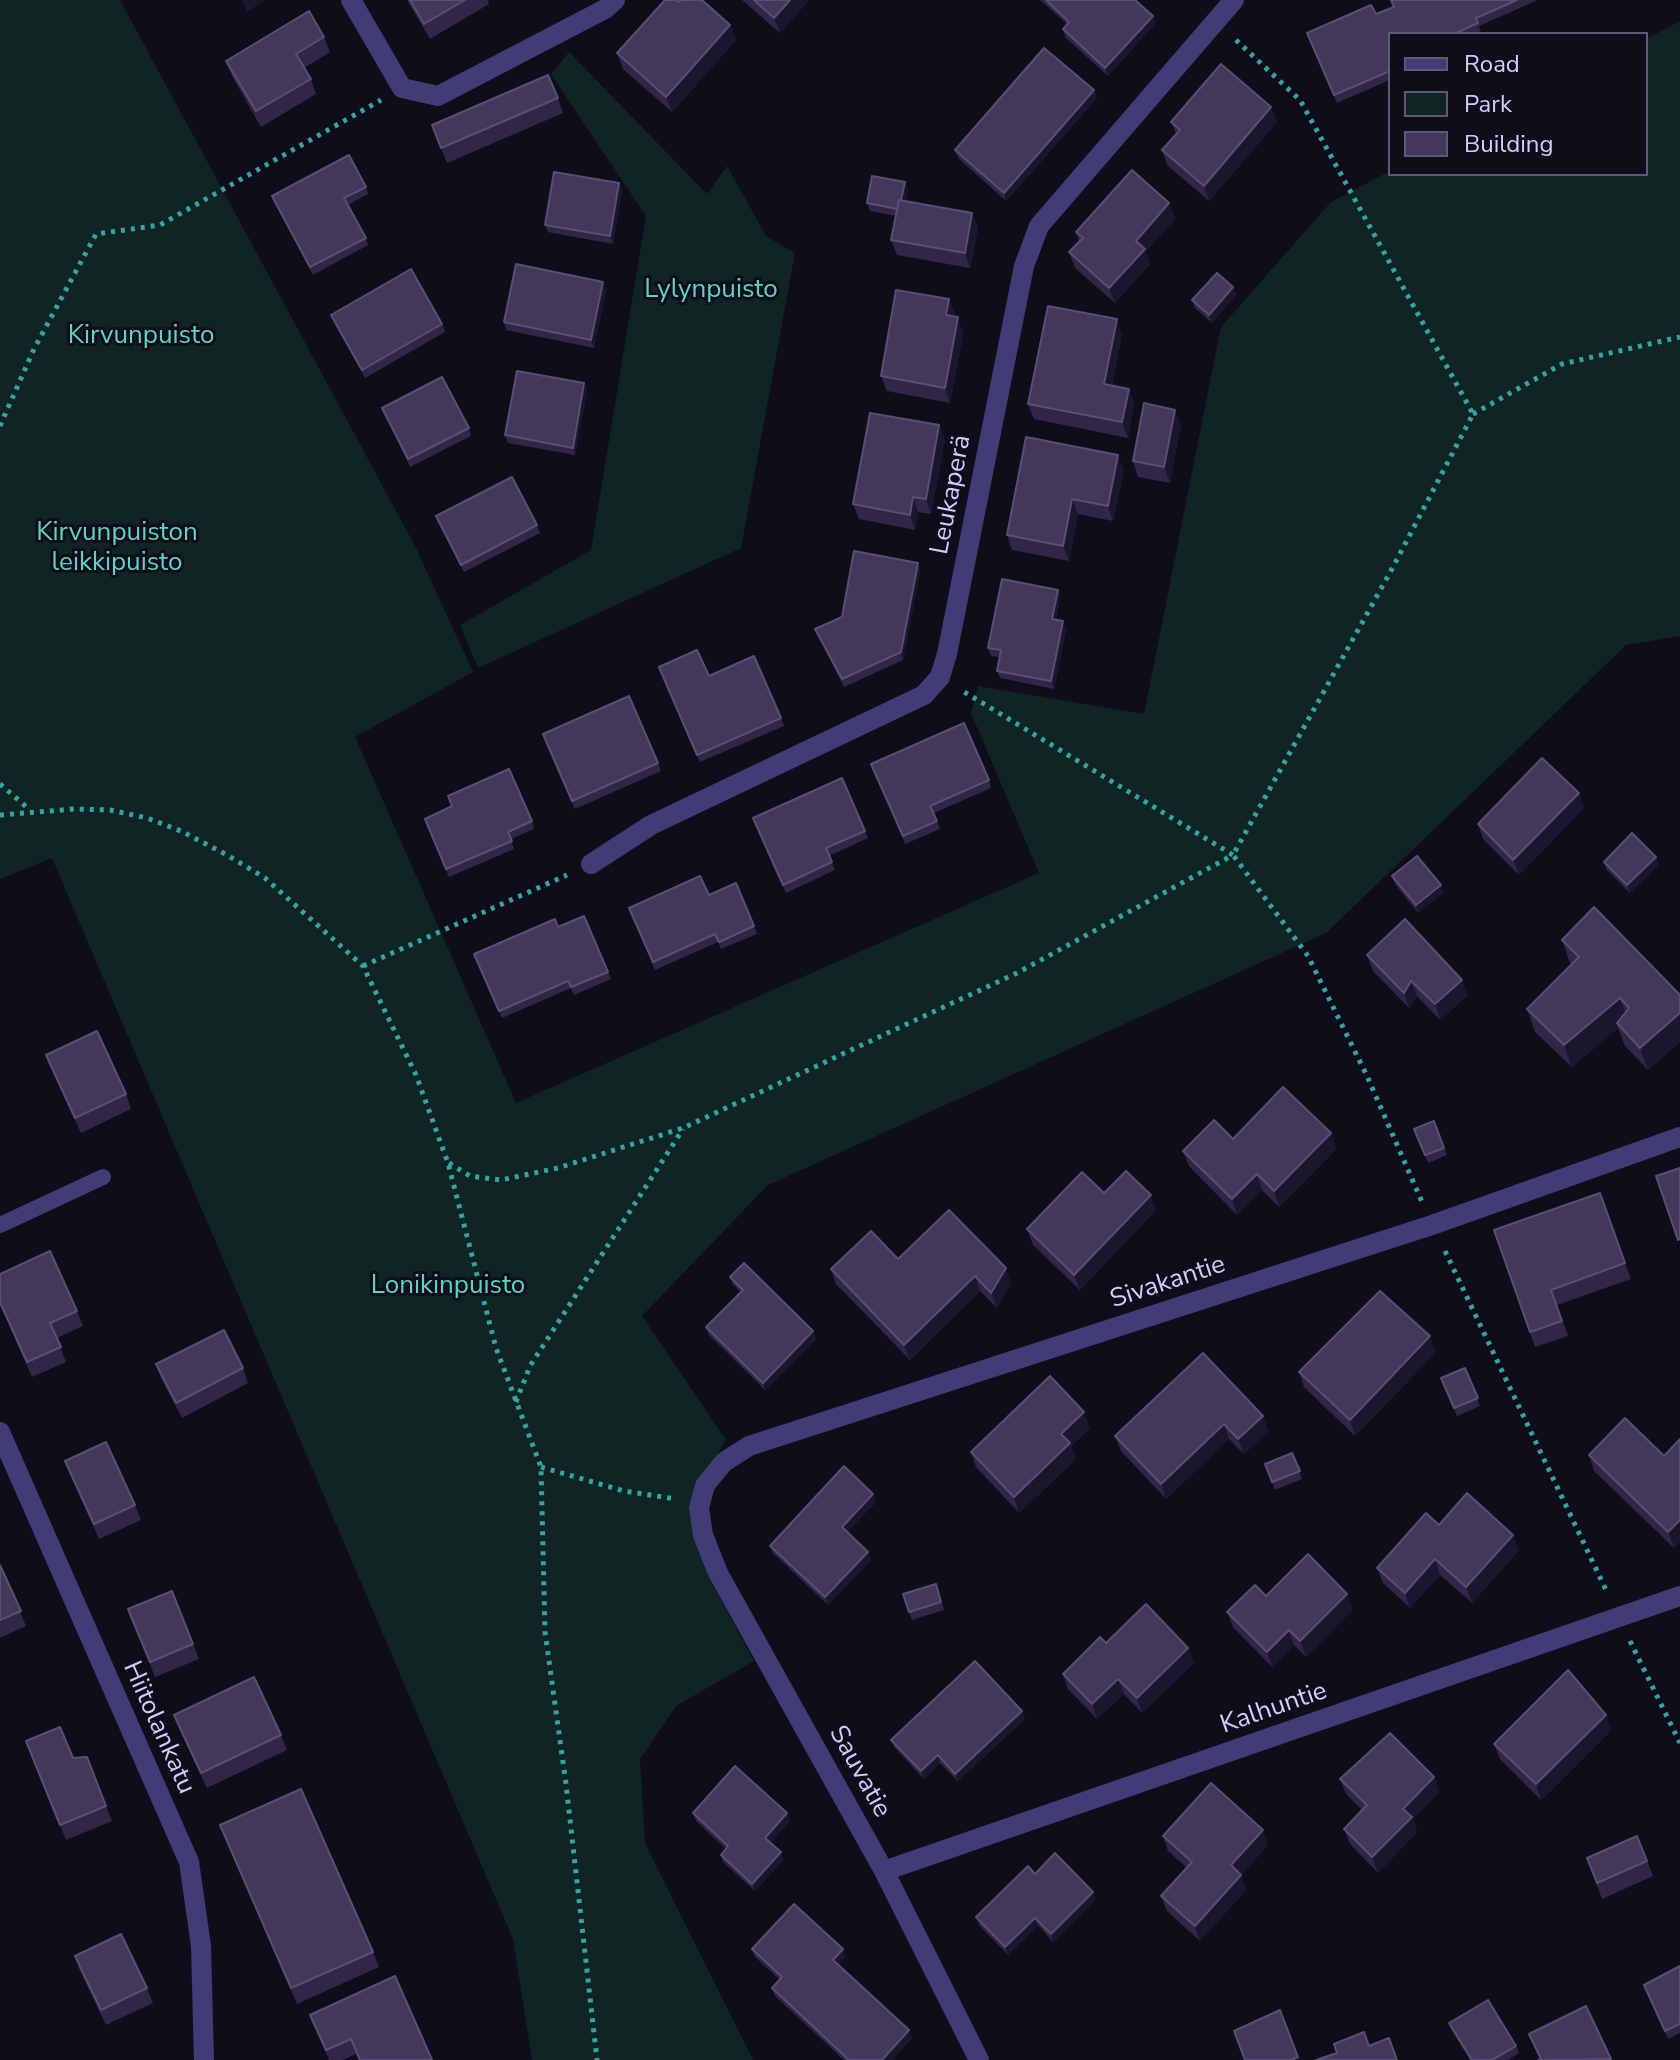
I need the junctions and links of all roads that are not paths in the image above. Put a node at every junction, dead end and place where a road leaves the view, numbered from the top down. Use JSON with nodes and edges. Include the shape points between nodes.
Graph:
{"nodes":[{"id":1,"x":351,"y":0,"type":"edge"},
{"id":2,"x":615,"y":0,"type":"edge"},
{"id":3,"x":1234,"y":0,"type":"edge"},
{"id":4,"x":591,"y":864,"type":"road end"},
{"id":5,"x":1680,"y":1137,"type":"edge"},
{"id":6,"x":103,"y":1177,"type":"dead end"},
{"id":7,"x":0,"y":1225,"type":"edge"},
{"id":8,"x":0,"y":1432,"type":"edge"},
{"id":9,"x":699,"y":1508,"type":"joint"},
{"id":10,"x":1680,"y":1596,"type":"edge"},
{"id":11,"x":884,"y":1871,"type":"junction"},
{"id":12,"x":204,"y":2060,"type":"edge"},
{"id":13,"x":979,"y":2060,"type":"edge"}],
"edges":[{"from":1,"to":2,"type":"street","via":[[402,88],[438,96]]},
{"from":3,"to":4,"type":"street","name":"Leukaperä","via":[[1039,226],[1024,266],[940,677],[924,695],[651,825]]},
{"from":5,"to":9,"type":"street","name":"Sivakantie","via":[[1432,1225],[749,1446],[724,1462],[705,1485]]},
{"from":6,"to":7,"type":"lane"},
{"from":8,"to":12,"type":"street","name":"Hiitolankatu","via":[[189,1862],[201,1946]]},
{"from":9,"to":11,"type":"street","name":"Sauvatie","via":[[718,1573]]},
{"from":10,"to":11,"type":"street","name":"Kalhuntie"},
{"from":11,"to":13,"type":"street","name":"Sauvatie"}]}
